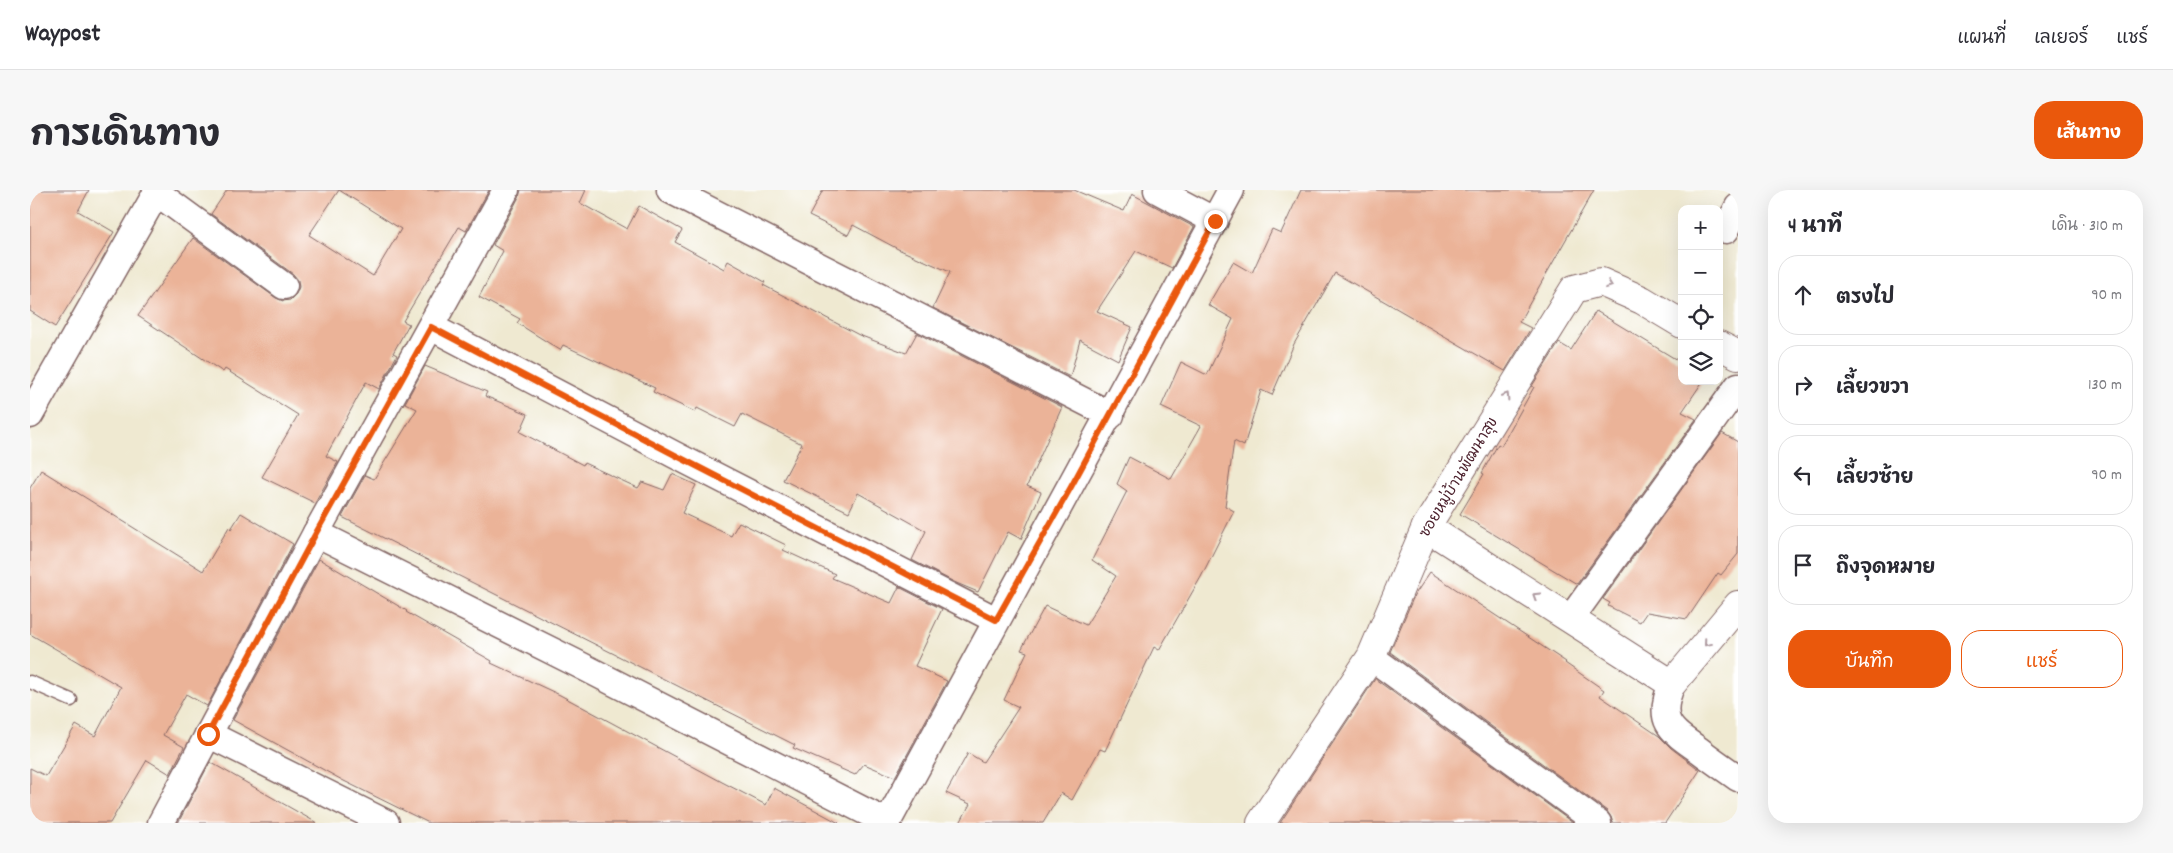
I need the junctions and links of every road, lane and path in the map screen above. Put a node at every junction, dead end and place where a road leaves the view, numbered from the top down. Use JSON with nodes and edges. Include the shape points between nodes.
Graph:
{"nodes":[{"id":1,"x":506,"y":190,"type":"edge"},
{"id":2,"x":670,"y":190,"type":"edge"},
{"id":3,"x":1157,"y":190,"type":"edge"},
{"id":4,"x":1231,"y":190,"type":"edge"},
{"id":5,"x":157,"y":191,"type":"edge"},
{"id":6,"x":1738,"y":207,"type":"edge"},
{"id":7,"x":1215,"y":221,"type":"junction"},
{"id":8,"x":1726,"y":230,"type":"dead end"},
{"id":9,"x":284,"y":286,"type":"dead end"},
{"id":10,"x":1678,"y":322,"type":"edge"},
{"id":11,"x":431,"y":327,"type":"junction"},
{"id":12,"x":1723,"y":347,"type":"edge"},
{"id":13,"x":1738,"y":355,"type":"edge"},
{"id":14,"x":1738,"y":386,"type":"edge"},
{"id":15,"x":30,"y":415,"type":"edge"},
{"id":16,"x":1111,"y":415,"type":"junction"},
{"id":17,"x":1426,"y":526,"type":"junction"},
{"id":18,"x":316,"y":533,"type":"junction"},
{"id":19,"x":1738,"y":605,"type":"edge"},
{"id":20,"x":1571,"y":618,"type":"junction"},
{"id":21,"x":996,"y":620,"type":"junction"},
{"id":22,"x":1371,"y":657,"type":"junction"},
{"id":23,"x":30,"y":682,"type":"edge"},
{"id":24,"x":1672,"y":684,"type":"junction"},
{"id":25,"x":71,"y":700,"type":"dead end"},
{"id":26,"x":208,"y":734,"type":"junction"},
{"id":27,"x":1738,"y":778,"type":"edge"},
{"id":28,"x":161,"y":823,"type":"edge"},
{"id":29,"x":386,"y":823,"type":"edge"},
{"id":30,"x":888,"y":823,"type":"edge"},
{"id":31,"x":1261,"y":823,"type":"edge"},
{"id":32,"x":1598,"y":823,"type":"edge"}],
"edges":[{"from":1,"to":11,"type":"street"},
{"from":2,"to":16,"type":"street"},
{"from":3,"to":7,"type":"street"},
{"from":4,"to":7,"type":"street"},
{"from":5,"to":9,"type":"street"},
{"from":5,"to":15,"type":"street"},
{"from":6,"to":8,"type":"street"},
{"from":7,"to":16,"type":"street"},
{"from":17,"to":10,"type":"street","name":"ซอยหมู่บ้านพัฒนาสุข","one_way":true,"via":[[1574,289],[1600,282],[1642,300]]},
{"from":11,"to":18,"type":"street"},
{"from":11,"to":21,"type":"street"},
{"from":12,"to":13,"type":"street"},
{"from":14,"to":20,"type":"street"},
{"from":16,"to":21,"type":"street"},
{"from":20,"to":17,"type":"street","one_way":true},
{"from":17,"to":22,"type":"street","name":"ซอยหมู่บ้านพัฒนาสุข"},
{"from":18,"to":26,"type":"street"},
{"from":18,"to":30,"type":"street"},
{"from":19,"to":24,"type":"street","one_way":true},
{"from":20,"to":24,"type":"street"},
{"from":21,"to":30,"type":"street"},
{"from":22,"to":31,"type":"street","name":"ซอยหมู่บ้านพัฒนาสุข"},
{"from":22,"to":32,"type":"street"},
{"from":23,"to":25,"type":"lane"},
{"from":24,"to":27,"type":"street","via":[[1665,708],[1674,732]]},
{"from":26,"to":28,"type":"street"},
{"from":26,"to":29,"type":"street"}]}
